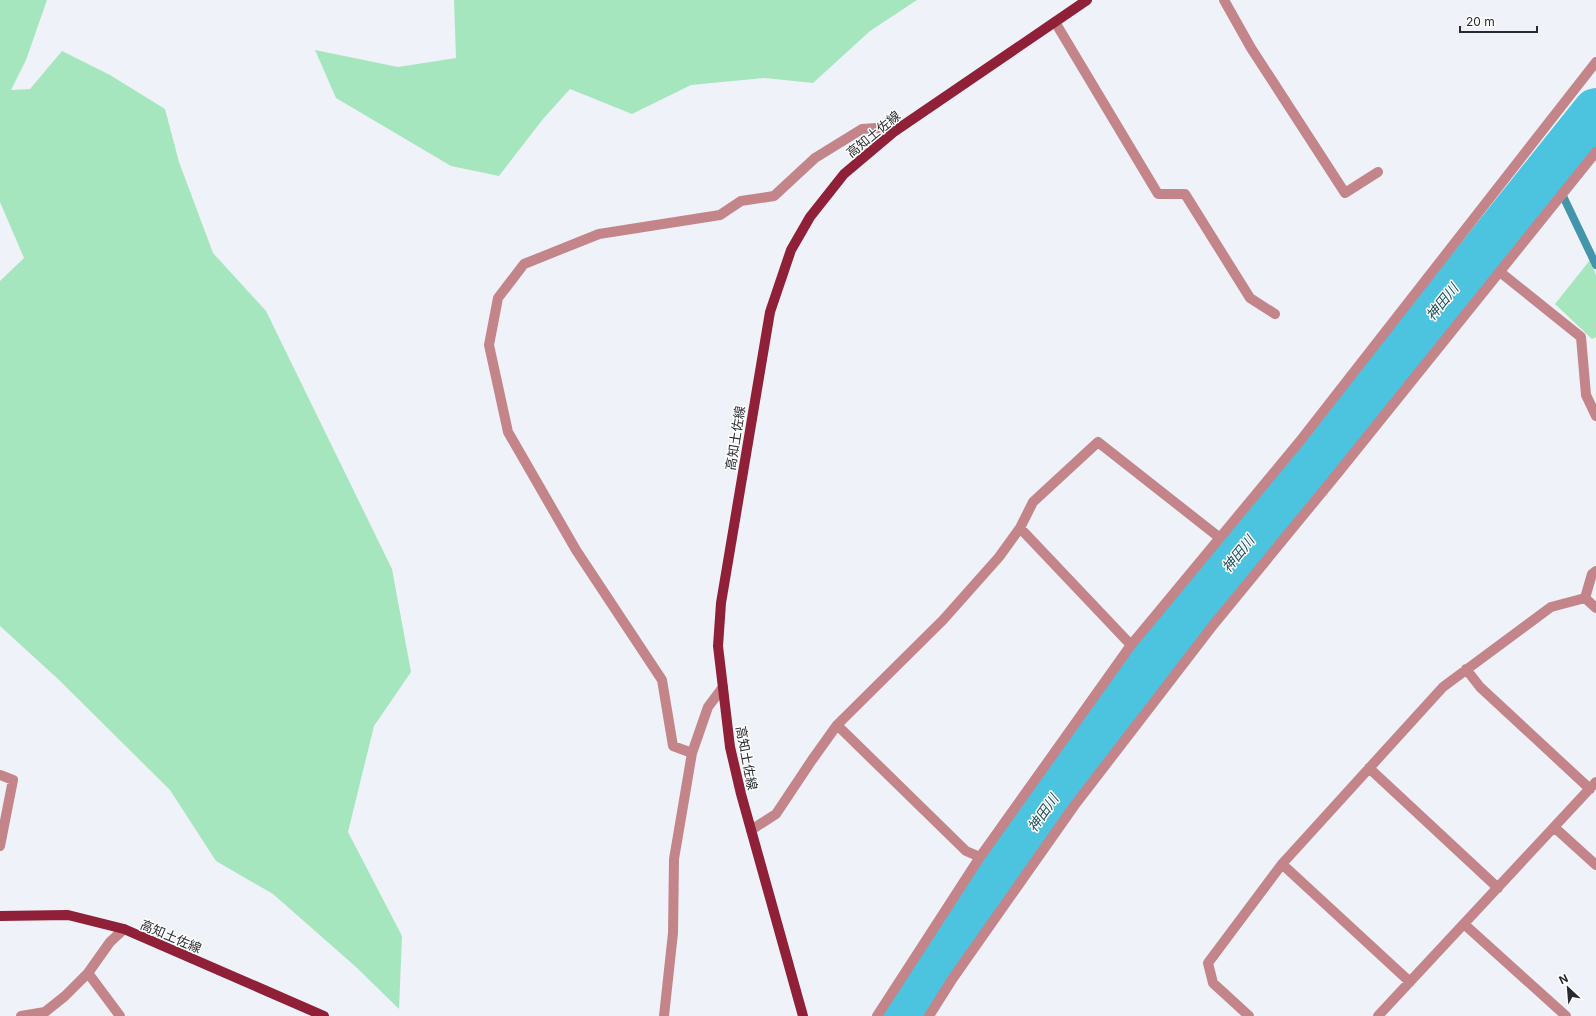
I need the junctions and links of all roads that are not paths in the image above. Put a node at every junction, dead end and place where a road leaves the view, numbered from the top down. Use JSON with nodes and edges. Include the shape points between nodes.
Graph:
{"nodes":[{"id":1,"x":1087,"y":0,"type":"edge"},
{"id":2,"x":1224,"y":0,"type":"edge"},
{"id":3,"x":1055,"y":22,"type":"junction"},
{"id":4,"x":1596,"y":62,"type":"edge"},
{"id":5,"x":895,"y":131,"type":"junction"},
{"id":6,"x":1596,"y":152,"type":"edge"},
{"id":7,"x":1378,"y":172,"type":"dead end"},
{"id":8,"x":1500,"y":272,"type":"junction"},
{"id":9,"x":1275,"y":314,"type":"dead end"},
{"id":10,"x":1596,"y":416,"type":"edge"},
{"id":11,"x":1020,"y":528,"type":"junction"},
{"id":12,"x":1220,"y":538,"type":"junction"},
{"id":13,"x":1596,"y":571,"type":"edge"},
{"id":14,"x":1585,"y":598,"type":"junction"},
{"id":15,"x":1596,"y":608,"type":"edge"},
{"id":16,"x":1131,"y":645,"type":"junction"},
{"id":17,"x":1466,"y":669,"type":"junction"},
{"id":18,"x":723,"y":687,"type":"junction"},
{"id":19,"x":838,"y":725,"type":"junction"},
{"id":20,"x":692,"y":753,"type":"junction"},
{"id":21,"x":1369,"y":768,"type":"junction"},
{"id":22,"x":0,"y":775,"type":"edge"},
{"id":23,"x":1593,"y":786,"type":"edge"},
{"id":24,"x":1554,"y":827,"type":"junction"},
{"id":25,"x":751,"y":830,"type":"junction"},
{"id":26,"x":0,"y":846,"type":"edge"},
{"id":27,"x":980,"y":857,"type":"junction"},
{"id":28,"x":1282,"y":864,"type":"junction"},
{"id":29,"x":1596,"y":865,"type":"edge"},
{"id":30,"x":1498,"y":888,"type":"junction"},
{"id":31,"x":0,"y":916,"type":"edge"},
{"id":32,"x":1464,"y":924,"type":"junction"},
{"id":33,"x":124,"y":929,"type":"junction"},
{"id":34,"x":88,"y":973,"type":"junction"},
{"id":35,"x":1410,"y":982,"type":"junction"},
{"id":36,"x":21,"y":1016,"type":"edge"},
{"id":37,"x":120,"y":1016,"type":"edge"},
{"id":38,"x":324,"y":1016,"type":"edge"},
{"id":39,"x":664,"y":1016,"type":"edge"},
{"id":40,"x":803,"y":1016,"type":"edge"},
{"id":41,"x":877,"y":1016,"type":"edge"},
{"id":42,"x":929,"y":1016,"type":"edge"},
{"id":43,"x":1249,"y":1016,"type":"edge"},
{"id":44,"x":1378,"y":1016,"type":"edge"},
{"id":45,"x":1566,"y":1016,"type":"edge"}],
"edges":[{"from":1,"to":3,"type":"main road","name":"高知土佐線"},
{"from":2,"to":7,"type":"street","via":[[1345,194]]},
{"from":3,"to":5,"type":"main road","name":"高知土佐線"},
{"from":3,"to":9,"type":"street","via":[[1158,194],[1185,194],[1250,298]]},
{"from":4,"to":12,"type":"street","via":[[1300,442]]},
{"from":5,"to":18,"type":"main road","name":"高知土佐線","via":[[844,174],[810,217],[791,250],[770,312],[721,603],[718,646]]},
{"from":5,"to":20,"type":"street","via":[[862,129],[815,158],[774,196],[741,201],[720,215],[599,234],[524,264],[498,298],[489,345],[508,432],[576,550],[662,680],[673,746]]},
{"from":6,"to":8,"type":"street"},
{"from":8,"to":10,"type":"street","via":[[1581,337],[1586,394]]},
{"from":8,"to":42,"type":"street","via":[[1214,624],[1074,806]]},
{"from":11,"to":12,"type":"street","via":[[1033,502],[1098,442]]},
{"from":11,"to":16,"type":"street"},
{"from":11,"to":19,"type":"street","via":[[999,557],[943,620]]},
{"from":12,"to":16,"type":"street"},
{"from":13,"to":14,"type":"street","via":[[1592,574]]},
{"from":14,"to":15,"type":"street"},
{"from":14,"to":17,"type":"street","via":[[1551,607]]},
{"from":16,"to":27,"type":"street"},
{"from":17,"to":21,"type":"street","via":[[1443,687]]},
{"from":17,"to":23,"type":"street","via":[[1480,687]]},
{"from":18,"to":20,"type":"street","via":[[708,707]]},
{"from":18,"to":25,"type":"main road","name":"高知土佐線","via":[[730,747]]},
{"from":19,"to":25,"type":"street","via":[[776,814]]},
{"from":19,"to":27,"type":"street","via":[[966,851]]},
{"from":20,"to":39,"type":"street","via":[[674,859],[673,932]]},
{"from":21,"to":28,"type":"street"},
{"from":21,"to":30,"type":"street"},
{"from":22,"to":26,"type":"street","via":[[13,780]]},
{"from":23,"to":24,"type":"street"},
{"from":24,"to":29,"type":"street"},
{"from":24,"to":30,"type":"street"},
{"from":25,"to":40,"type":"main road","name":"高知土佐線"},
{"from":27,"to":41,"type":"street"},
{"from":28,"to":35,"type":"street"},
{"from":28,"to":43,"type":"street","via":[[1208,963],[1213,983]]},
{"from":30,"to":32,"type":"street"},
{"from":31,"to":33,"type":"main road","name":"高知土佐線","via":[[68,915]]},
{"from":32,"to":35,"type":"street"},
{"from":32,"to":45,"type":"street"},
{"from":33,"to":34,"type":"street","via":[[110,942]]},
{"from":33,"to":38,"type":"main road","name":"高知土佐線"},
{"from":34,"to":36,"type":"street","via":[[45,1012]]},
{"from":34,"to":37,"type":"street"},
{"from":35,"to":44,"type":"street"}]}
